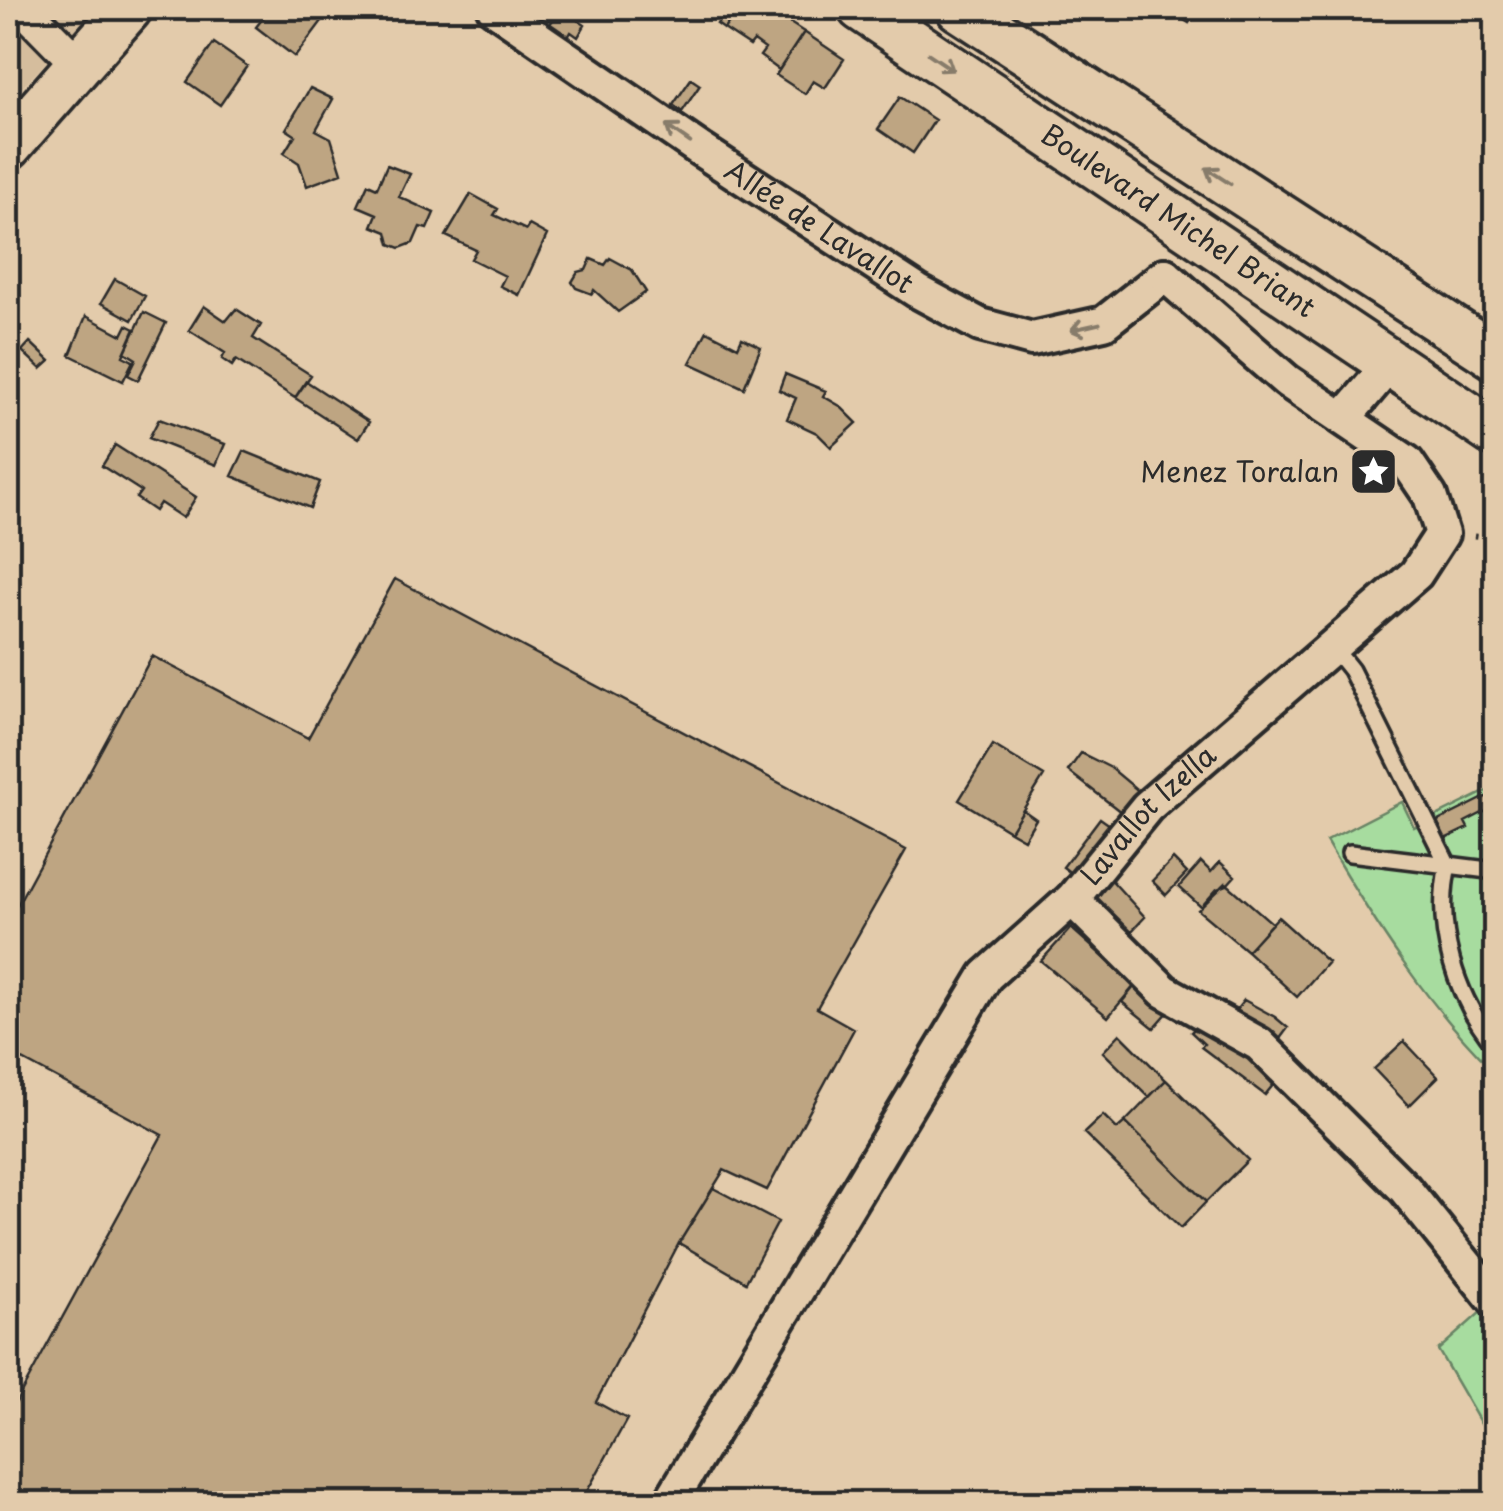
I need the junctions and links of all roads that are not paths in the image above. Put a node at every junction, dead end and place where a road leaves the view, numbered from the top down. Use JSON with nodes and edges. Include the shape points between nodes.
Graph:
{"nodes":[{"id":1,"x":23,"y":8,"type":"edge"},
{"id":2,"x":129,"y":8,"type":"edge"},
{"id":3,"x":494,"y":8,"type":"edge"},
{"id":4,"x":860,"y":8,"type":"edge"},
{"id":5,"x":959,"y":8,"type":"edge"},
{"id":6,"x":79,"y":64,"type":"junction"},
{"id":7,"x":8,"y":146,"type":"edge"},
{"id":8,"x":1184,"y":227,"type":"junction"},
{"id":9,"x":1298,"y":228,"type":"junction"},
{"id":10,"x":1165,"y":274,"type":"junction"},
{"id":11,"x":1496,"y":357,"type":"edge"},
{"id":12,"x":1390,"y":364,"type":"junction"},
{"id":13,"x":1344,"y":418,"type":"junction"},
{"id":14,"x":1496,"y":434,"type":"edge"},
{"id":15,"x":1331,"y":645,"type":"junction"},
{"id":16,"x":1350,"y":854,"type":"dead end"},
{"id":17,"x":1448,"y":865,"type":"junction"},
{"id":18,"x":1496,"y":871,"type":"edge"},
{"id":19,"x":1072,"y":899,"type":"junction"},
{"id":20,"x":1496,"y":1046,"type":"edge"},
{"id":21,"x":1496,"y":1302,"type":"edge"},
{"id":22,"x":669,"y":1504,"type":"edge"}],
"edges":[{"from":1,"to":6,"type":"street"},
{"from":2,"to":6,"type":"main road"},
{"from":10,"to":3,"type":"street","name":"Allée de Lavallot","one_way":true,"via":[[1104,322],[1032,339],[980,325],[751,183]]},
{"from":4,"to":8,"type":"main road","name":"Boulevard Michel Briant","one_way":true},
{"from":9,"to":5,"type":"main road","one_way":true},
{"from":6,"to":7,"type":"main road"},
{"from":8,"to":9,"type":"main road"},
{"from":8,"to":10,"type":"street"},
{"from":8,"to":12,"type":"main road","name":"Boulevard Michel Briant"},
{"from":9,"to":11,"type":"main road"},
{"from":10,"to":13,"type":"street","name":"Lavallot Izella","via":[[1287,380]]},
{"from":12,"to":13,"type":"street"},
{"from":12,"to":14,"type":"main road","name":"Boulevard Michel Briant"},
{"from":13,"to":15,"type":"street","name":"Lavallot Izella","via":[[1407,462],[1430,496],[1442,534],[1416,574]]},
{"from":15,"to":17,"type":"lane","via":[[1350,670]]},
{"from":15,"to":19,"type":"street","name":"Lavallot Izella","via":[[1147,807]]},
{"from":16,"to":17,"type":"lane"},
{"from":17,"to":18,"type":"lane"},
{"from":17,"to":20,"type":"lane","via":[[1444,911],[1450,952],[1462,994]]},
{"from":19,"to":21,"type":"street","via":[[1164,990],[1259,1044],[1406,1189]]},
{"from":19,"to":22,"type":"street","name":"Lavallot Izella","via":[[986,976]]}]}
